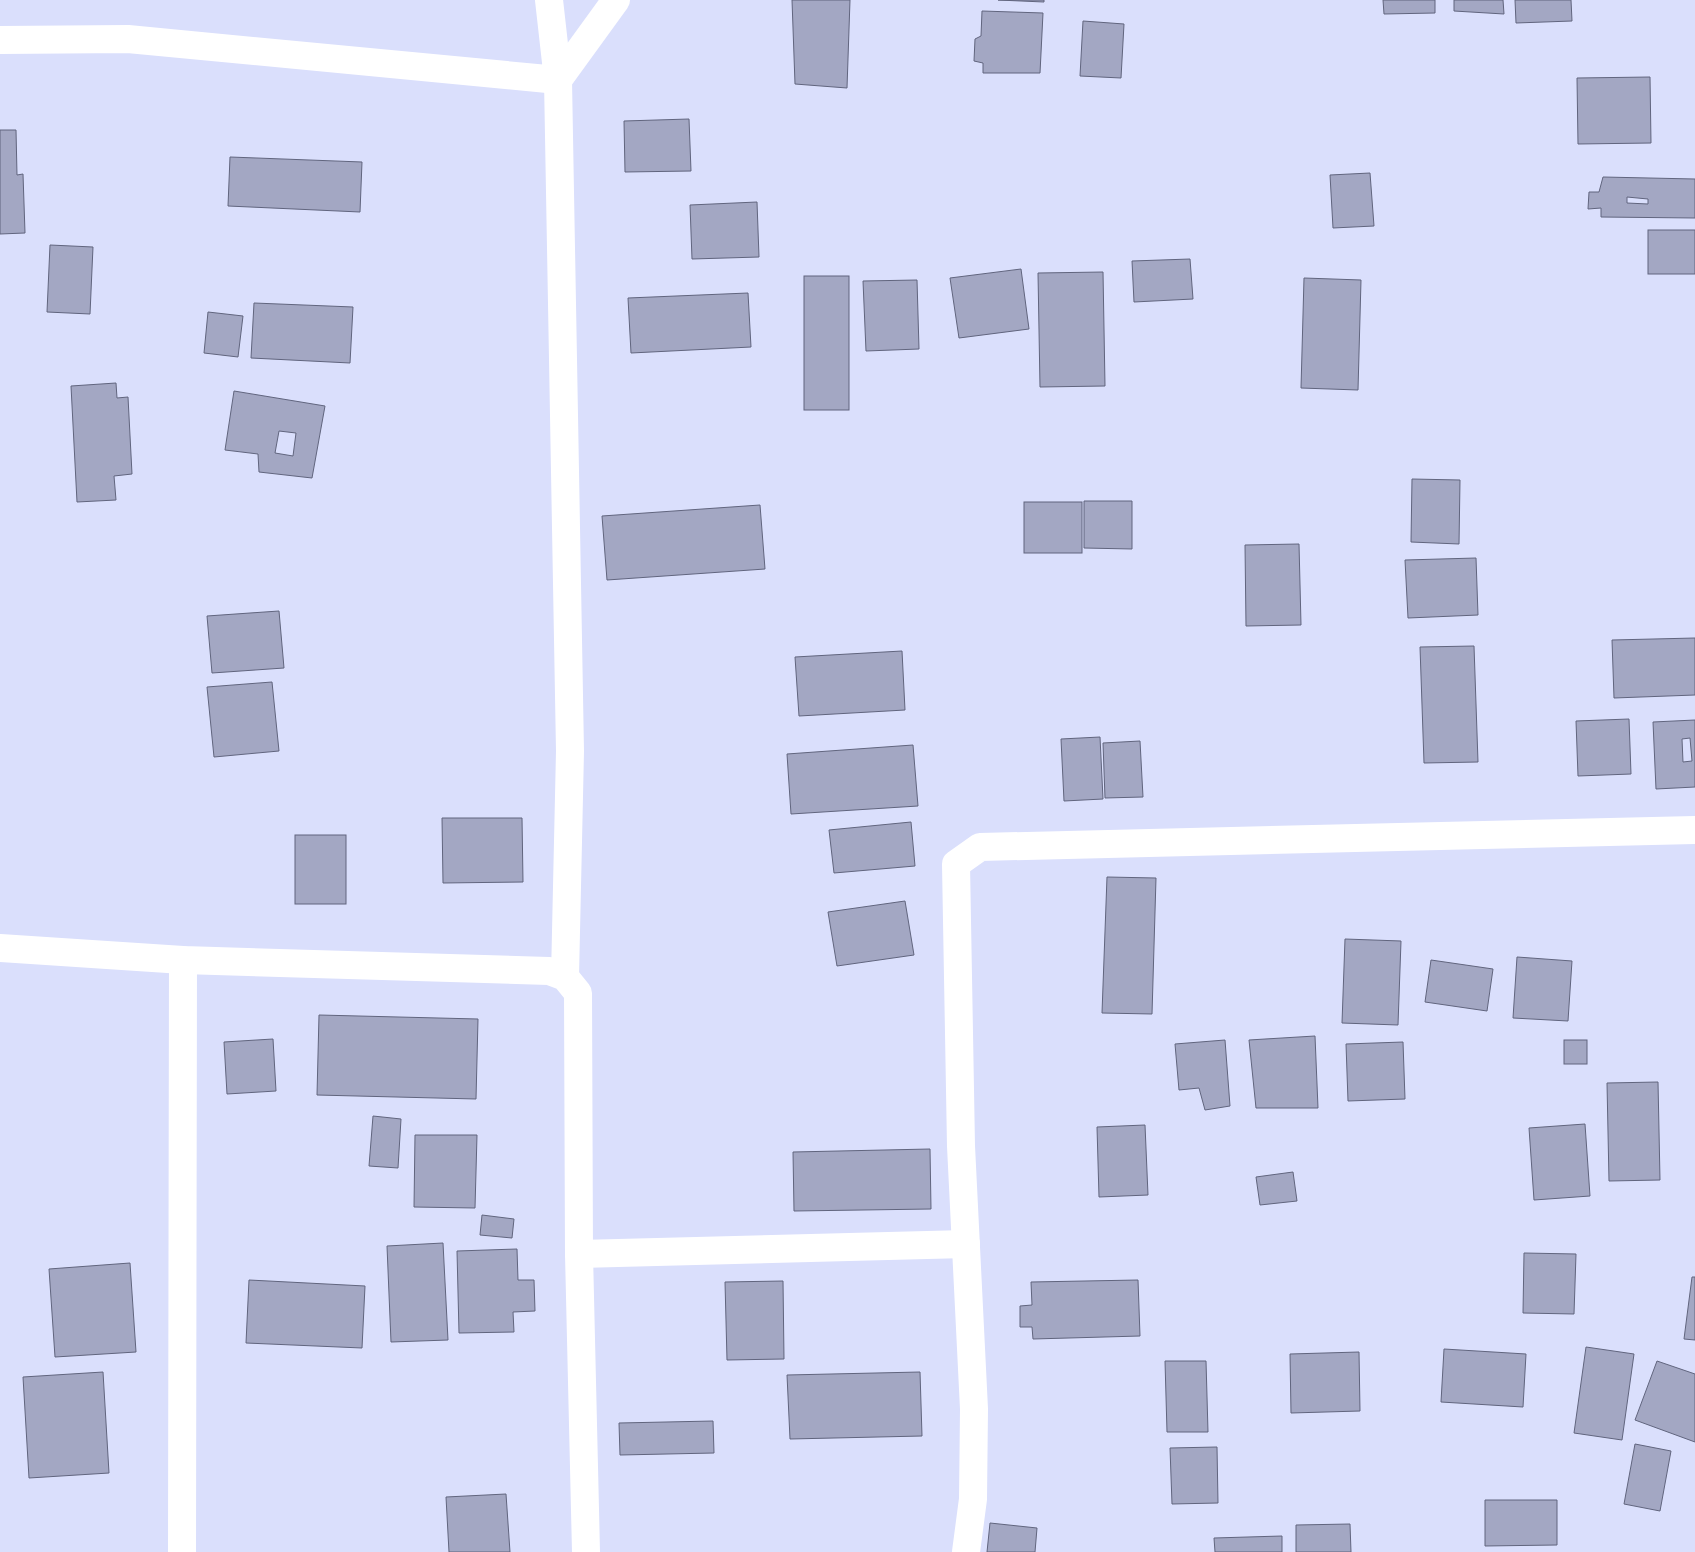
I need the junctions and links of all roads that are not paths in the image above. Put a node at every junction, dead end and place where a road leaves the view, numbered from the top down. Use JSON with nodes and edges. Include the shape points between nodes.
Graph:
{"nodes":[{"id":1,"x":549,"y":0,"type":"edge"},
{"id":2,"x":616,"y":0,"type":"edge"},
{"id":3,"x":0,"y":40,"type":"edge"},
{"id":4,"x":558,"y":80,"type":"junction"},
{"id":5,"x":1695,"y":830,"type":"edge"},
{"id":6,"x":0,"y":948,"type":"edge"},
{"id":7,"x":183,"y":960,"type":"junction"},
{"id":8,"x":565,"y":977,"type":"junction"},
{"id":9,"x":966,"y":1244,"type":"junction"},
{"id":10,"x":579,"y":1254,"type":"junction"},
{"id":11,"x":182,"y":1552,"type":"edge"},
{"id":12,"x":586,"y":1552,"type":"edge"},
{"id":13,"x":966,"y":1552,"type":"edge"}],
"edges":[{"from":1,"to":4,"type":"street"},
{"from":2,"to":4,"type":"street"},
{"from":3,"to":4,"type":"street","via":[[128,39]]},
{"from":4,"to":8,"type":"street","via":[[570,751]]},
{"from":5,"to":9,"type":"street","via":[[980,847],[956,864],[954,881]]},
{"from":6,"to":7,"type":"street"},
{"from":7,"to":8,"type":"street","via":[[549,971]]},
{"from":7,"to":11,"type":"street"},
{"from":8,"to":10,"type":"street","via":[[578,993]]},
{"from":9,"to":10,"type":"street"},
{"from":9,"to":13,"type":"street","via":[[974,1409],[973,1499]]},
{"from":10,"to":12,"type":"street"}]}
